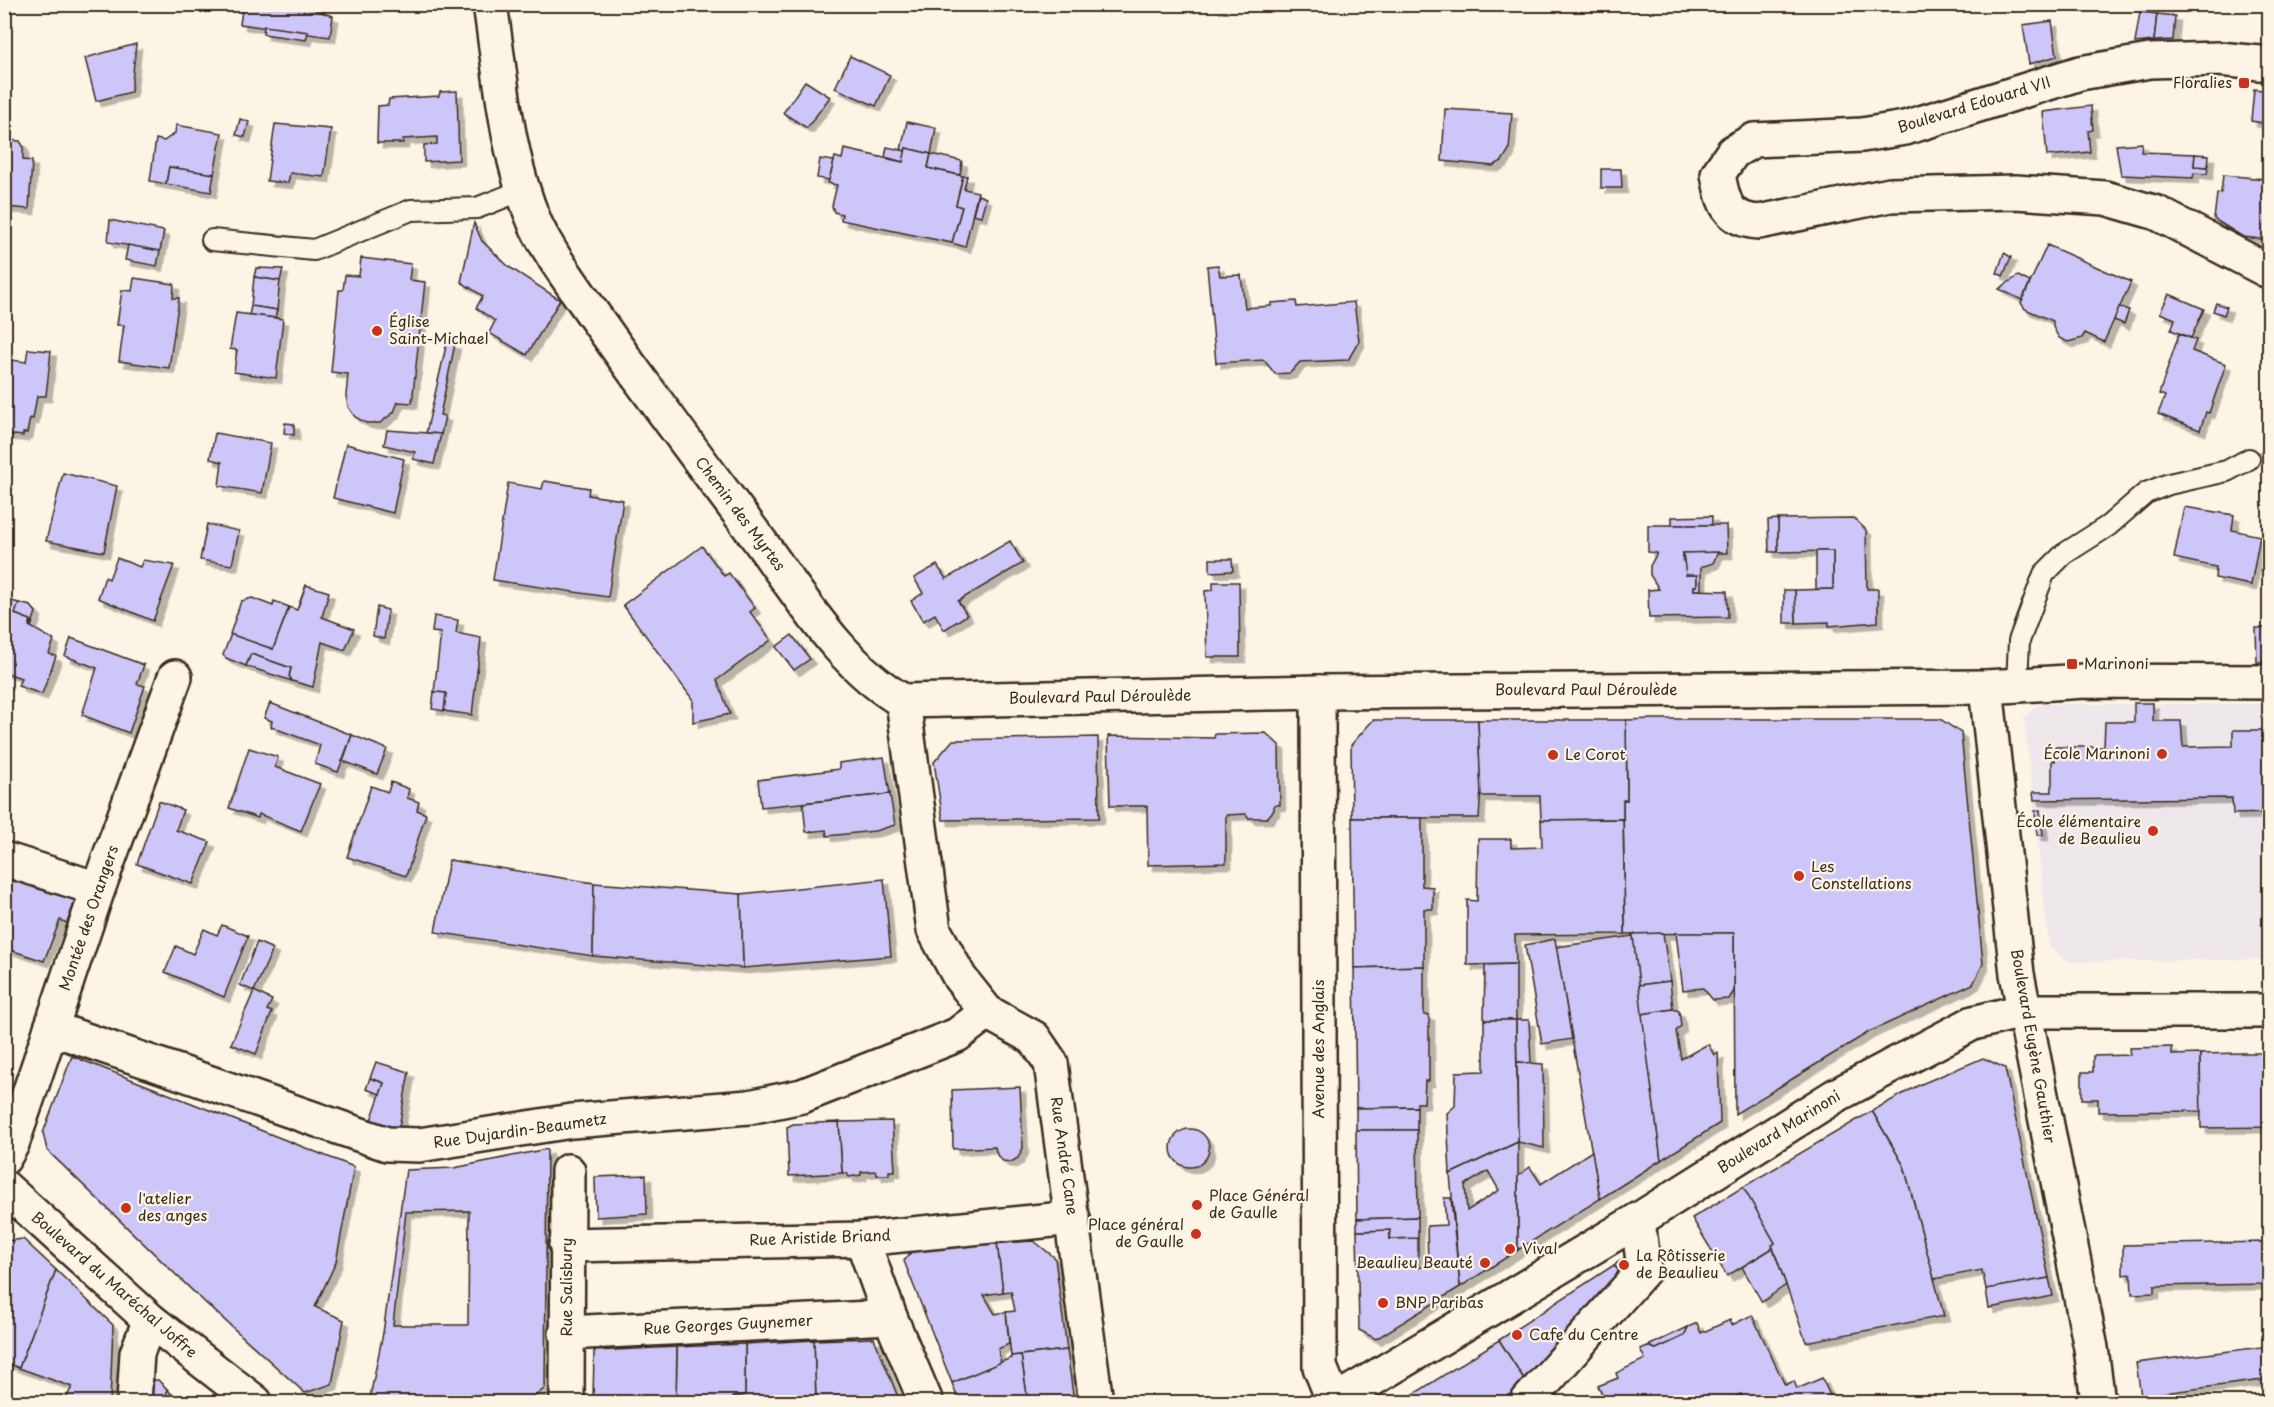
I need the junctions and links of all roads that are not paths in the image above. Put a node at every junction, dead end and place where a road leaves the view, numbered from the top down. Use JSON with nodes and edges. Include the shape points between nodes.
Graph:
{"nodes":[{"id":1,"x":490,"y":4,"type":"edge"},
{"id":2,"x":2270,"y":64,"type":"edge"},
{"id":3,"x":523,"y":190,"type":"junction"},
{"id":4,"x":213,"y":240,"type":"dead end"},
{"id":5,"x":2270,"y":272,"type":"edge"},
{"id":6,"x":2249,"y":459,"type":"dead end"},
{"id":7,"x":175,"y":677,"type":"dead end"},
{"id":8,"x":2270,"y":682,"type":"edge"},
{"id":9,"x":2001,"y":686,"type":"junction"},
{"id":10,"x":1317,"y":692,"type":"junction"},
{"id":11,"x":903,"y":701,"type":"junction"},
{"id":12,"x":4,"y":859,"type":"edge"},
{"id":13,"x":98,"y":889,"type":"junction"},
{"id":14,"x":2023,"y":1011,"type":"junction"},
{"id":15,"x":2270,"y":1011,"type":"edge"},
{"id":16,"x":987,"y":1012,"type":"junction"},
{"id":17,"x":51,"y":1028,"type":"junction"},
{"id":18,"x":4,"y":1158,"type":"edge"},
{"id":19,"x":568,"y":1172,"type":"dead end"},
{"id":20,"x":4,"y":1187,"type":"edge"},
{"id":21,"x":1073,"y":1218,"type":"junction"},
{"id":22,"x":1638,"y":1220,"type":"junction"},
{"id":23,"x":862,"y":1239,"type":"junction"},
{"id":24,"x":567,"y":1245,"type":"junction"},
{"id":25,"x":890,"y":1317,"type":"junction"},
{"id":26,"x":150,"y":1320,"type":"junction"},
{"id":27,"x":566,"y":1334,"type":"junction"},
{"id":28,"x":134,"y":1402,"type":"edge"},
{"id":29,"x":255,"y":1402,"type":"edge"},
{"id":30,"x":567,"y":1402,"type":"edge"},
{"id":31,"x":926,"y":1402,"type":"edge"},
{"id":32,"x":1096,"y":1402,"type":"edge"},
{"id":33,"x":1334,"y":1402,"type":"edge"},
{"id":34,"x":1527,"y":1402,"type":"edge"},
{"id":35,"x":2098,"y":1402,"type":"edge"}],
"edges":[{"from":1,"to":3,"type":"street","name":"Chemin des Myrtes"},
{"from":2,"to":5,"type":"street","name":"Boulevard Edouard VII","via":[[2219,59],[2150,61],[2080,73],[1905,128],[1862,135],[1754,140],[1732,152],[1718,174],[1722,200],[1731,213],[1748,222],[1890,195],[2016,192],[2105,198],[2157,213]]},
{"from":3,"to":4,"type":"lane","via":[[477,208],[411,210],[314,250]]},
{"from":3,"to":11,"type":"street","name":"Chemin des Myrtes","via":[[535,225],[561,268],[708,472],[835,642],[870,680]]},
{"from":6,"to":9,"type":"lane","via":[[2227,471],[2146,493],[2108,526],[2064,554],[2044,574]]},
{"from":7,"to":13,"type":"street","name":"Montée des Orangers"},
{"from":8,"to":9,"type":"street","name":"Boulevard Paul Déroulède","via":[[2085,681]]},
{"from":9,"to":10,"type":"street","name":"Boulevard Paul Déroulède"},
{"from":9,"to":14,"type":"street","name":"Boulevard Eugène Gauthier"},
{"from":10,"to":11,"type":"street","name":"Boulevard Paul Déroulède"},
{"from":10,"to":33,"type":"street","name":"Avenue des Anglais","via":[[1320,1367]]},
{"from":11,"to":16,"type":"street","via":[[934,930],[960,978]]},
{"from":12,"to":13,"type":"street"},
{"from":13,"to":17,"type":"street","name":"Montée des Orangers"},
{"from":14,"to":15,"type":"street","name":"Boulevard Marinoni"},
{"from":14,"to":22,"type":"street","name":"Boulevard Marinoni","via":[[1973,1023],[1835,1096]]},
{"from":14,"to":35,"type":"street","name":"Boulevard Eugène Gauthier","via":[[2091,1348]]},
{"from":16,"to":17,"type":"street","name":"Rue Dujardin-Beaumetz","via":[[957,1035],[802,1096],[748,1107],[572,1121],[419,1145],[387,1144]]},
{"from":16,"to":21,"type":"street","name":"Rue André Cane","via":[[1034,1038],[1051,1063]]},
{"from":17,"to":18,"type":"street","name":"Montée des Orangers"},
{"from":19,"to":24,"type":"street","name":"Rue Salisbury"},
{"from":20,"to":26,"type":"street","name":"Boulevard du Maréchal Joffre"},
{"from":21,"to":23,"type":"street","name":"Rue Aristide Briand"},
{"from":21,"to":32,"type":"street","name":"Rue André Cane"},
{"from":22,"to":33,"type":"street","name":"Boulevard Marinoni"},
{"from":22,"to":34,"type":"street","via":[[1644,1270]]},
{"from":23,"to":24,"type":"street","name":"Rue Aristide Briand"},
{"from":23,"to":25,"type":"street"},
{"from":24,"to":27,"type":"street","name":"Rue Salisbury"},
{"from":25,"to":27,"type":"street","name":"Rue Georges Guynemer"},
{"from":25,"to":31,"type":"street"},
{"from":26,"to":28,"type":"street","via":[[136,1353]]},
{"from":26,"to":29,"type":"street","name":"Boulevard du Maréchal Joffre"},
{"from":27,"to":30,"type":"street","name":"Rue Salisbury"}]}
